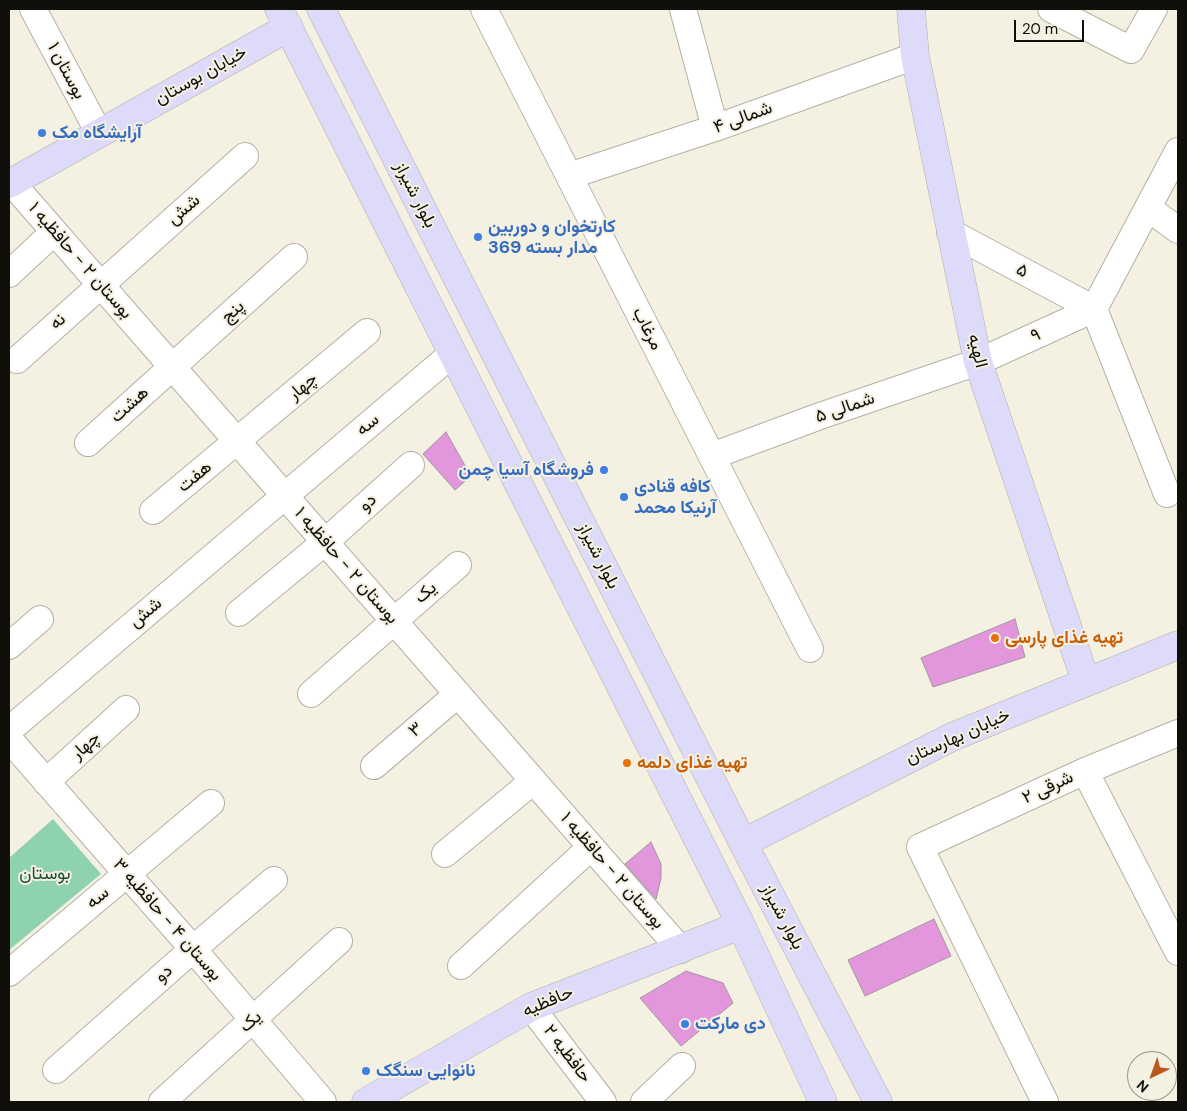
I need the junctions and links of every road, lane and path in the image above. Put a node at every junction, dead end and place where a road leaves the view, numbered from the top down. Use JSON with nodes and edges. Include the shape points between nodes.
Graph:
{"nodes":[{"id":1,"x":33,"y":9,"type":"edge"},
{"id":2,"x":321,"y":9,"type":"edge"},
{"id":3,"x":484,"y":9,"type":"edge"},
{"id":4,"x":683,"y":9,"type":"edge"},
{"id":5,"x":911,"y":9,"type":"edge"},
{"id":6,"x":1051,"y":9,"type":"edge"},
{"id":7,"x":1154,"y":9,"type":"edge"},
{"id":8,"x":284,"y":18,"type":"edge"},
{"id":9,"x":914,"y":56,"type":"junction"},
{"id":10,"x":715,"y":128,"type":"junction"},
{"id":11,"x":99,"y":133,"type":"junction"},
{"id":12,"x":1178,"y":151,"type":"edge"},
{"id":13,"x":245,"y":156,"type":"dead end"},
{"id":14,"x":569,"y":176,"type":"junction"},
{"id":15,"x":10,"y":183,"type":"edge"},
{"id":16,"x":1148,"y":208,"type":"junction"},
{"id":17,"x":1178,"y":230,"type":"edge"},
{"id":18,"x":54,"y":232,"type":"junction"},
{"id":19,"x":950,"y":232,"type":"junction"},
{"id":20,"x":294,"y":257,"type":"dead end"},
{"id":21,"x":9,"y":274,"type":"edge"},
{"id":22,"x":100,"y":284,"type":"junction"},
{"id":23,"x":1094,"y":309,"type":"junction"},
{"id":24,"x":367,"y":332,"type":"dead end"},
{"id":25,"x":452,"y":354,"type":"junction"},
{"id":26,"x":17,"y":360,"type":"dead end"},
{"id":27,"x":978,"y":362,"type":"junction"},
{"id":28,"x":173,"y":367,"type":"junction"},
{"id":29,"x":88,"y":442,"type":"dead end"},
{"id":30,"x":238,"y":442,"type":"junction"},
{"id":31,"x":712,"y":456,"type":"junction"},
{"id":32,"x":411,"y":465,"type":"dead end"},
{"id":33,"x":1166,"y":494,"type":"dead end"},
{"id":34,"x":284,"y":495,"type":"junction"},
{"id":35,"x":153,"y":511,"type":"dead end"},
{"id":36,"x":325,"y":542,"type":"junction"},
{"id":37,"x":458,"y":565,"type":"dead end"},
{"id":38,"x":239,"y":613,"type":"dead end"},
{"id":39,"x":40,"y":619,"type":"dead end"},
{"id":40,"x":394,"y":622,"type":"junction"},
{"id":41,"x":1178,"y":645,"type":"edge"},
{"id":42,"x":9,"y":646,"type":"edge"},
{"id":43,"x":810,"y":649,"type":"dead end"},
{"id":44,"x":1086,"y":682,"type":"junction"},
{"id":45,"x":311,"y":694,"type":"dead end"},
{"id":46,"x":458,"y":694,"type":"junction"},
{"id":47,"x":126,"y":710,"type":"dead end"},
{"id":48,"x":9,"y":730,"type":"edge"},
{"id":49,"x":1178,"y":733,"type":"edge"},
{"id":50,"x":9,"y":739,"type":"edge"},
{"id":51,"x":374,"y":766,"type":"dead end"},
{"id":52,"x":1085,"y":771,"type":"junction"},
{"id":53,"x":533,"y":781,"type":"junction"},
{"id":54,"x":46,"y":782,"type":"junction"},
{"id":55,"x":211,"y":803,"type":"dead end"},
{"id":56,"x":743,"y":843,"type":"junction"},
{"id":57,"x":591,"y":847,"type":"junction"},
{"id":58,"x":445,"y":854,"type":"dead end"},
{"id":59,"x":127,"y":873,"type":"junction"},
{"id":60,"x":274,"y":880,"type":"dead end"},
{"id":61,"x":741,"y":925,"type":"junction"},
{"id":62,"x":338,"y":941,"type":"dead end"},
{"id":63,"x":192,"y":949,"type":"junction"},
{"id":64,"x":681,"y":950,"type":"junction"},
{"id":65,"x":1178,"y":952,"type":"edge"},
{"id":66,"x":460,"y":966,"type":"dead end"},
{"id":67,"x":9,"y":973,"type":"edge"},
{"id":68,"x":531,"y":1007,"type":"junction"},
{"id":69,"x":253,"y":1021,"type":"junction"},
{"id":70,"x":682,"y":1066,"type":"dead end"},
{"id":71,"x":56,"y":1070,"type":"dead end"},
{"id":72,"x":162,"y":1102,"type":"edge"},
{"id":73,"x":323,"y":1102,"type":"edge"},
{"id":74,"x":366,"y":1102,"type":"edge"},
{"id":75,"x":603,"y":1102,"type":"edge"},
{"id":76,"x":644,"y":1102,"type":"edge"},
{"id":77,"x":823,"y":1102,"type":"edge"},
{"id":78,"x":878,"y":1102,"type":"edge"},
{"id":79,"x":1045,"y":1102,"type":"edge"}],
"edges":[{"from":1,"to":11,"type":"street","name":"بوستان ۱"},
{"from":2,"to":56,"type":"main road","name":"بلوار شیراز"},
{"from":3,"to":14,"type":"street","name":"مرغاب"},
{"from":4,"to":10,"type":"street"},
{"from":5,"to":9,"type":"main road","name":"الهیه"},
{"from":6,"to":7,"type":"street","via":[[1131,50]]},
{"from":8,"to":11,"type":"main road","name":"خیابان بوستان"},
{"from":8,"to":25,"type":"main road"},
{"from":9,"to":10,"type":"street","name":"۴ شمالی"},
{"from":9,"to":19,"type":"main road","name":"الهیه"},
{"from":10,"to":14,"type":"street","name":"۴ شمالی"},
{"from":11,"to":15,"type":"main road","name":"خیابان بوستان"},
{"from":12,"to":16,"type":"street"},
{"from":13,"to":22,"type":"street","name":"شش"},
{"from":14,"to":31,"type":"street","name":"مرغاب"},
{"from":15,"to":18,"type":"street","name":"بوستان ۲ - حافظیه ۱"},
{"from":16,"to":17,"type":"street"},
{"from":16,"to":23,"type":"street"},
{"from":18,"to":21,"type":"street"},
{"from":18,"to":22,"type":"street","name":"بوستان ۲ - حافظیه ۱"},
{"from":19,"to":23,"type":"street","name":"۵"},
{"from":19,"to":27,"type":"main road","name":"الهیه"},
{"from":20,"to":28,"type":"street","name":"پنج"},
{"from":22,"to":26,"type":"street","name":"نه"},
{"from":22,"to":28,"type":"street","name":"بوستان ۲ - حافظیه ۱"},
{"from":23,"to":27,"type":"street","name":"۹"},
{"from":23,"to":33,"type":"street"},
{"from":24,"to":30,"type":"street","name":"چهار"},
{"from":25,"to":34,"type":"street","name":"سه"},
{"from":25,"to":61,"type":"main road"},
{"from":27,"to":31,"type":"street","name":"۵ شمالی"},
{"from":27,"to":44,"type":"main road","name":"الهیه"},
{"from":28,"to":29,"type":"street","name":"هشت"},
{"from":28,"to":30,"type":"street","name":"بوستان ۲ - حافظیه ۱"},
{"from":30,"to":34,"type":"street","name":"بوستان ۲ - حافظیه ۱"},
{"from":30,"to":35,"type":"street","name":"هفت"},
{"from":31,"to":43,"type":"street","name":"مرغاب"},
{"from":32,"to":36,"type":"street","name":"دو"},
{"from":34,"to":36,"type":"street","name":"بوستان ۲ - حافظیه ۱"},
{"from":34,"to":48,"type":"street","name":"شش"},
{"from":36,"to":38,"type":"street"},
{"from":36,"to":40,"type":"street","name":"بوستان ۲ - حافظیه ۱"},
{"from":37,"to":40,"type":"street","name":"یک"},
{"from":39,"to":42,"type":"street"},
{"from":40,"to":45,"type":"street"},
{"from":40,"to":46,"type":"street","name":"بوستان ۲ - حافظیه ۱"},
{"from":41,"to":44,"type":"main road","name":"خیابان بهارستان"},
{"from":44,"to":56,"type":"main road","name":"خیابان بهارستان","via":[[952,736]]},
{"from":46,"to":51,"type":"street","name":"۳"},
{"from":46,"to":53,"type":"street","name":"بوستان ۲ - حافظیه ۱"},
{"from":47,"to":54,"type":"street","name":"چهار"},
{"from":49,"to":52,"type":"street","name":"۲ شرقی"},
{"from":50,"to":54,"type":"street","name":"بوستان ۴ - حافظیه ۳"},
{"from":52,"to":65,"type":"street"},
{"from":52,"to":79,"type":"street","name":"۲ شرقی","via":[[920,846]]},
{"from":53,"to":57,"type":"street","name":"بوستان ۲ - حافظیه ۱"},
{"from":53,"to":58,"type":"street"},
{"from":54,"to":59,"type":"street","name":"بوستان ۴ - حافظیه ۳"},
{"from":55,"to":59,"type":"street","name":"سه"},
{"from":56,"to":78,"type":"main road","name":"بلوار شیراز"},
{"from":57,"to":64,"type":"street","name":"بوستان ۲ - حافظیه ۱"},
{"from":57,"to":66,"type":"street"},
{"from":59,"to":63,"type":"street","name":"بوستان ۴ - حافظیه ۳"},
{"from":59,"to":67,"type":"street","name":"سه"},
{"from":60,"to":63,"type":"street","name":"دو"},
{"from":61,"to":64,"type":"main road","name":"حافظیه"},
{"from":61,"to":77,"type":"main road"},
{"from":62,"to":69,"type":"street","name":"یک"},
{"from":63,"to":69,"type":"street","name":"بوستان ۴ - حافظیه ۳"},
{"from":63,"to":71,"type":"street","name":"دو"},
{"from":64,"to":68,"type":"main road","name":"حافظیه"},
{"from":68,"to":74,"type":"main road","name":"حافظیه"},
{"from":68,"to":75,"type":"street","name":"حافظیه ۲"},
{"from":69,"to":72,"type":"street","name":"یک"},
{"from":69,"to":73,"type":"street","name":"بوستان ۴ - حافظیه ۳"},
{"from":70,"to":76,"type":"street"}]}
